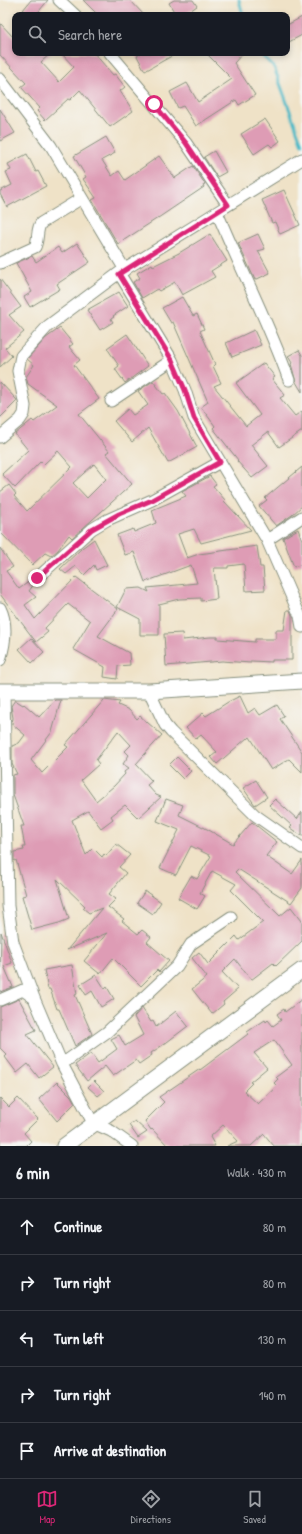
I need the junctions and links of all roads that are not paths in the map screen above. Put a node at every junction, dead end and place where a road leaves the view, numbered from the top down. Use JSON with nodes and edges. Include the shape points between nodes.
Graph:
{"nodes":[{"id":1,"x":59,"y":0,"type":"edge"},
{"id":2,"x":72,"y":12,"type":"edge"},
{"id":3,"x":113,"y":56,"type":"edge"},
{"id":4,"x":0,"y":79,"type":"edge"},
{"id":5,"x":297,"y":162,"type":"edge"},
{"id":6,"x":82,"y":198,"type":"junction"},
{"id":7,"x":228,"y":205,"type":"junction"},
{"id":8,"x":217,"y":212,"type":"junction"},
{"id":9,"x":0,"y":263,"type":"edge"},
{"id":10,"x":122,"y":272,"type":"junction"},
{"id":11,"x":172,"y":360,"type":"junction"},
{"id":12,"x":289,"y":380,"type":"dead end"},
{"id":13,"x":111,"y":401,"type":"dead end"},
{"id":14,"x":0,"y":438,"type":"edge"},
{"id":15,"x":220,"y":462,"type":"junction"},
{"id":16,"x":302,"y":517,"type":"edge"},
{"id":17,"x":267,"y":540,"type":"junction"},
{"id":18,"x":37,"y":578,"type":"dead end"},
{"id":19,"x":0,"y":608,"type":"edge"},
{"id":20,"x":302,"y":627,"type":"edge"},
{"id":21,"x":0,"y":660,"type":"edge"},
{"id":22,"x":302,"y":681,"type":"edge"},
{"id":23,"x":2,"y":691,"type":"edge"},
{"id":24,"x":149,"y":691,"type":"junction"},
{"id":25,"x":302,"y":848,"type":"edge"},
{"id":26,"x":231,"y":917,"type":"dead end"},
{"id":27,"x":302,"y":970,"type":"edge"},
{"id":28,"x":34,"y":998,"type":"junction"},
{"id":29,"x":0,"y":1000,"type":"edge"},
{"id":30,"x":62,"y":1064,"type":"junction"},
{"id":31,"x":93,"y":1123,"type":"junction"},
{"id":32,"x":64,"y":1146,"type":"edge"},
{"id":33,"x":132,"y":1146,"type":"edge"}],
"edges":[{"from":1,"to":2,"type":"street"},
{"from":3,"to":7,"type":"street","via":[[186,143]]},
{"from":4,"to":6,"type":"street","via":[[51,146]]},
{"from":5,"to":7,"type":"street"},
{"from":6,"to":9,"type":"street","via":[[41,223],[35,248]]},
{"from":6,"to":10,"type":"street"},
{"from":7,"to":8,"type":"street"},
{"from":8,"to":10,"type":"street"},
{"from":8,"to":12,"type":"street","via":[[278,348]]},
{"from":10,"to":11,"type":"street"},
{"from":10,"to":14,"type":"street","via":[[48,326],[21,356],[18,371],[25,406],[24,414]]},
{"from":11,"to":13,"type":"street"},
{"from":11,"to":15,"type":"street","via":[[194,418]]},
{"from":15,"to":17,"type":"street"},
{"from":15,"to":18,"type":"street","via":[[152,500],[92,529]]},
{"from":16,"to":17,"type":"street"},
{"from":17,"to":20,"type":"street","via":[[300,616]]},
{"from":19,"to":21,"type":"street","via":[[4,616],[5,629]]},
{"from":22,"to":24,"type":"main road"},
{"from":23,"to":24,"type":"main road"},
{"from":23,"to":28,"type":"street","via":[[8,906],[13,942]]},
{"from":24,"to":25,"type":"street","via":[[171,732],[255,815]]},
{"from":26,"to":30,"type":"street","via":[[190,944],[177,966],[107,1032]]},
{"from":27,"to":31,"type":"main road"},
{"from":28,"to":29,"type":"street","via":[[22,990]]},
{"from":28,"to":30,"type":"street"},
{"from":30,"to":31,"type":"street"},
{"from":31,"to":32,"type":"main road"},
{"from":31,"to":33,"type":"street","via":[[111,1131]]}]}
